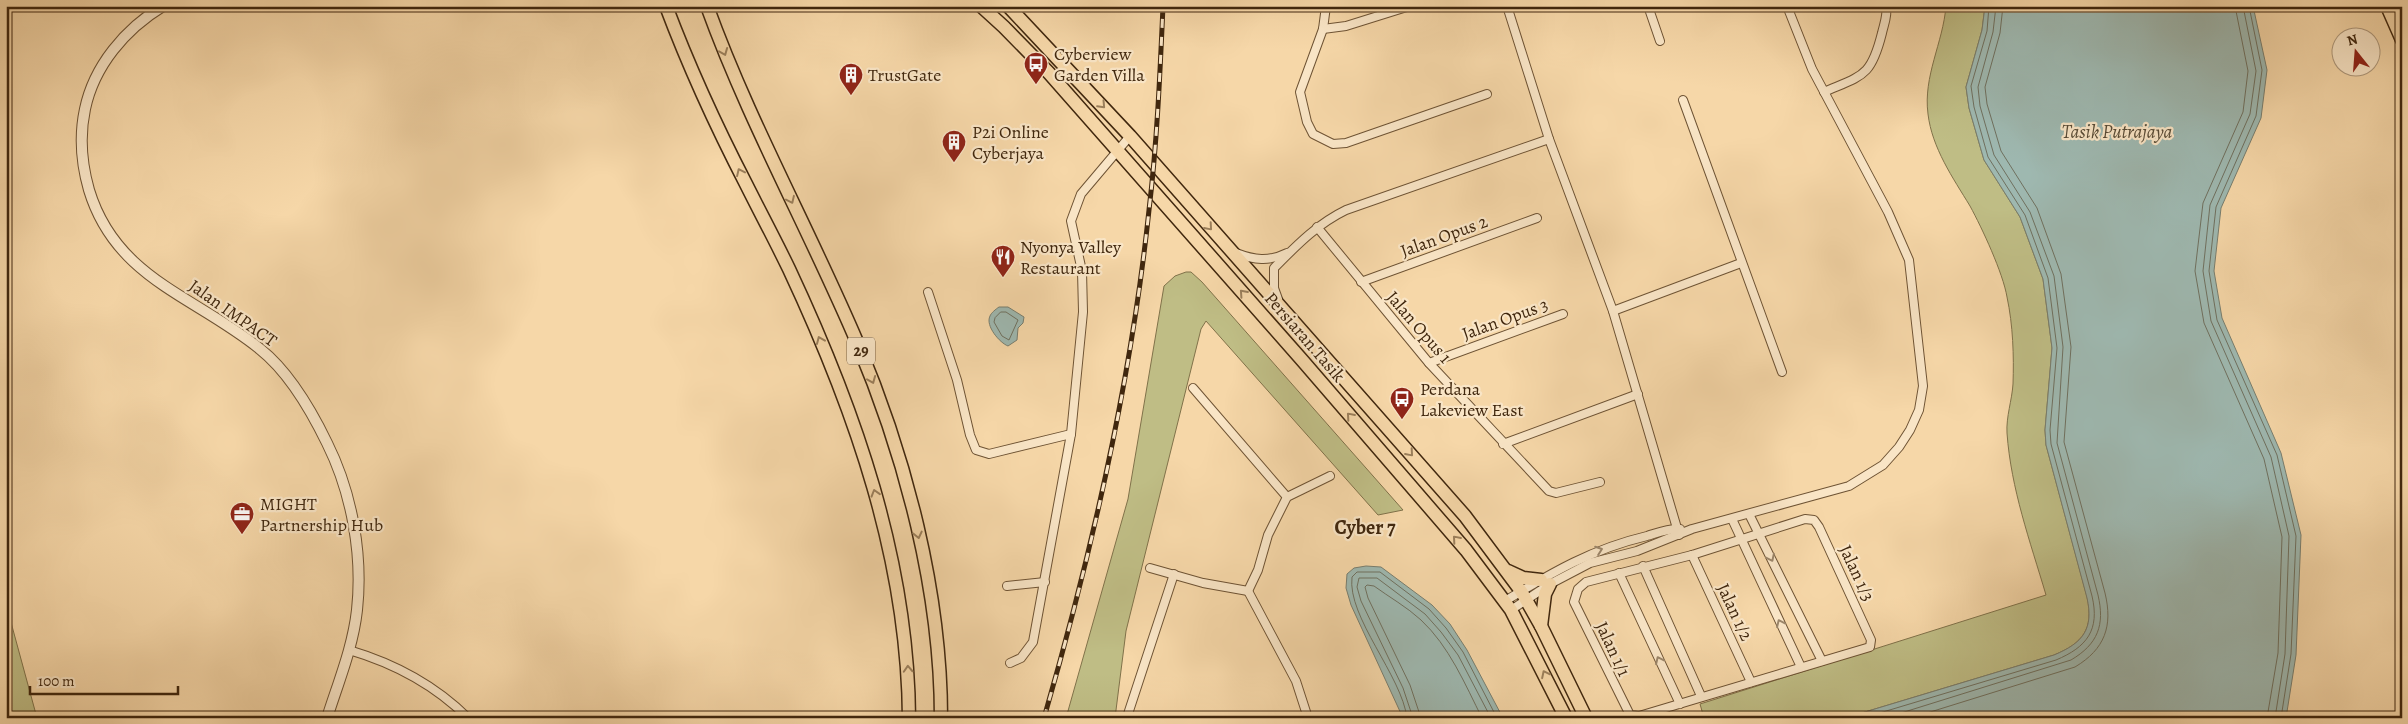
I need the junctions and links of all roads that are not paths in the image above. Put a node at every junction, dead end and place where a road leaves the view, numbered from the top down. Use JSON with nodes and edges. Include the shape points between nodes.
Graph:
{"nodes":[{"id":1,"x":163,"y":6,"type":"edge"},
{"id":2,"x":666,"y":6,"type":"edge"},
{"id":3,"x":707,"y":6,"type":"edge"},
{"id":4,"x":981,"y":6,"type":"edge"},
{"id":5,"x":1008,"y":6,"type":"edge"},
{"id":6,"x":1326,"y":6,"type":"edge"},
{"id":7,"x":1410,"y":6,"type":"edge"},
{"id":8,"x":1507,"y":6,"type":"edge"},
{"id":9,"x":1648,"y":6,"type":"edge"},
{"id":10,"x":1787,"y":6,"type":"edge"},
{"id":11,"x":1886,"y":6,"type":"edge"},
{"id":12,"x":2387,"y":6,"type":"edge"},
{"id":13,"x":1323,"y":29,"type":"junction"},
{"id":14,"x":2402,"y":40,"type":"edge"},
{"id":15,"x":1660,"y":41,"type":"dead end"},
{"id":16,"x":1824,"y":92,"type":"junction"},
{"id":17,"x":1487,"y":94,"type":"dead end"},
{"id":18,"x":1683,"y":100,"type":"dead end"},
{"id":19,"x":1130,"y":136,"type":"junction"},
{"id":20,"x":1549,"y":139,"type":"junction"},
{"id":21,"x":1117,"y":150,"type":"junction"},
{"id":22,"x":1537,"y":218,"type":"dead end"},
{"id":23,"x":1317,"y":227,"type":"junction"},
{"id":24,"x":1229,"y":250,"type":"junction"},
{"id":25,"x":1291,"y":251,"type":"junction"},
{"id":26,"x":1741,"y":263,"type":"junction"},
{"id":27,"x":1361,"y":282,"type":"junction"},
{"id":28,"x":928,"y":292,"type":"dead end"},
{"id":29,"x":1282,"y":310,"type":"junction"},
{"id":30,"x":1613,"y":311,"type":"junction"},
{"id":31,"x":1563,"y":314,"type":"dead end"},
{"id":32,"x":1429,"y":363,"type":"junction"},
{"id":33,"x":1782,"y":372,"type":"dead end"},
{"id":34,"x":1193,"y":388,"type":"dead end"},
{"id":35,"x":1638,"y":394,"type":"junction"},
{"id":36,"x":1071,"y":434,"type":"junction"},
{"id":37,"x":1503,"y":444,"type":"junction"},
{"id":38,"x":1330,"y":476,"type":"dead end"},
{"id":39,"x":1600,"y":482,"type":"dead end"},
{"id":40,"x":1287,"y":497,"type":"junction"},
{"id":41,"x":1749,"y":514,"type":"junction"},
{"id":42,"x":1732,"y":519,"type":"junction"},
{"id":43,"x":1678,"y":532,"type":"junction"},
{"id":44,"x":1651,"y":535,"type":"junction"},
{"id":45,"x":1760,"y":535,"type":"junction"},
{"id":46,"x":1741,"y":540,"type":"junction"},
{"id":47,"x":1654,"y":545,"type":"junction"},
{"id":48,"x":1692,"y":555,"type":"junction"},
{"id":49,"x":1575,"y":564,"type":"junction"},
{"id":50,"x":1643,"y":566,"type":"junction"},
{"id":51,"x":1150,"y":568,"type":"dead end"},
{"id":52,"x":1506,"y":570,"type":"junction"},
{"id":53,"x":1619,"y":573,"type":"junction"},
{"id":54,"x":1174,"y":574,"type":"junction"},
{"id":55,"x":1045,"y":582,"type":"junction"},
{"id":56,"x":1545,"y":582,"type":"junction"},
{"id":57,"x":1007,"y":586,"type":"dead end"},
{"id":58,"x":1248,"y":592,"type":"junction"},
{"id":59,"x":1523,"y":596,"type":"junction"},
{"id":60,"x":1508,"y":606,"type":"junction"},
{"id":61,"x":1542,"y":626,"type":"junction"},
{"id":62,"x":349,"y":650,"type":"junction"},
{"id":63,"x":1822,"y":661,"type":"junction"},
{"id":64,"x":1010,"y":663,"type":"dead end"},
{"id":65,"x":1801,"y":667,"type":"junction"},
{"id":66,"x":1751,"y":682,"type":"junction"},
{"id":67,"x":1702,"y":696,"type":"junction"},
{"id":68,"x":1680,"y":704,"type":"junction"},
{"id":69,"x":1127,"y":717,"type":"edge"},
{"id":70,"x":327,"y":718,"type":"edge"},
{"id":71,"x":468,"y":718,"type":"edge"},
{"id":72,"x":909,"y":718,"type":"edge"},
{"id":73,"x":941,"y":718,"type":"edge"},
{"id":74,"x":1308,"y":718,"type":"edge"},
{"id":75,"x":1566,"y":718,"type":"edge"},
{"id":76,"x":1586,"y":718,"type":"edge"}],
"edges":[{"from":1,"to":62,"type":"street","name":"Jalan IMPACT","via":[[117,44],[95,78],[87,96],[82,126],[85,177],[103,226],[126,256],[150,276],[267,355],[298,392],[328,444],[352,513],[358,570],[357,610]]},
{"from":72,"to":2,"type":"main road","number":"29","one_way":true,"via":[[906,638],[898,587],[880,509],[850,412],[812,320],[703,94]]},
{"from":3,"to":73,"type":"main road","number":"29","one_way":true,"via":[[722,49],[857,342],[888,420],[930,588],[938,648]]},
{"from":4,"to":21,"type":"main road","name":"Persiaran Tasik","via":[[1049,73]]},
{"from":5,"to":19,"type":"main road","name":"Persiaran Tasik","one_way":true},
{"from":6,"to":13,"type":"street"},
{"from":7,"to":13,"type":"street","via":[[1346,26]]},
{"from":8,"to":20,"type":"street"},
{"from":9,"to":15,"type":"street"},
{"from":10,"to":16,"type":"street","via":[[1806,58]]},
{"from":11,"to":16,"type":"street","via":[[1873,64],[1861,76]]},
{"from":12,"to":14,"type":"main road"},
{"from":13,"to":17,"type":"street","via":[[1300,92],[1313,134],[1334,144],[1387,130]]},
{"from":16,"to":41,"type":"street","via":[[1888,212],[1909,260],[1922,363],[1919,410],[1899,447],[1883,465],[1865,478],[1826,494]]},
{"from":18,"to":26,"type":"street"},
{"from":19,"to":21,"type":"street"},
{"from":19,"to":24,"type":"main road","name":"Persiaran Tasik","one_way":true},
{"from":20,"to":23,"type":"street","via":[[1346,210]]},
{"from":20,"to":30,"type":"street"},
{"from":21,"to":36,"type":"street","via":[[1082,194],[1070,221],[1082,271],[1083,312]]},
{"from":60,"to":21,"type":"main road","name":"Persiaran Tasik","one_way":true,"via":[[1466,550]]},
{"from":22,"to":27,"type":"street","name":"Jalan Opus 2"},
{"from":23,"to":25,"type":"street"},
{"from":23,"to":27,"type":"street","name":"Jalan Opus 1"},
{"from":24,"to":25,"type":"street","via":[[1266,260]]},
{"from":24,"to":29,"type":"main road","name":"Persiaran Tasik"},
{"from":25,"to":29,"type":"street","via":[[1274,268],[1274,288]]},
{"from":26,"to":30,"type":"street"},
{"from":26,"to":33,"type":"street"},
{"from":27,"to":32,"type":"street","name":"Jalan Opus 1"},
{"from":28,"to":36,"type":"street","via":[[976,450],[989,454]]},
{"from":29,"to":52,"type":"main road","name":"Persiaran Tasik","one_way":true,"via":[[1465,516]]},
{"from":30,"to":35,"type":"street"},
{"from":31,"to":32,"type":"street","name":"Jalan Opus 3"},
{"from":32,"to":37,"type":"street","name":"Jalan Opus 1"},
{"from":34,"to":40,"type":"street"},
{"from":35,"to":37,"type":"street"},
{"from":35,"to":43,"type":"street"},
{"from":36,"to":55,"type":"street"},
{"from":37,"to":39,"type":"street","name":"Jalan Opus 1","via":[[1549,491],[1556,493]]},
{"from":38,"to":40,"type":"street"},
{"from":40,"to":58,"type":"street","via":[[1268,535]]},
{"from":41,"to":42,"type":"street"},
{"from":41,"to":45,"type":"street"},
{"from":42,"to":43,"type":"street"},
{"from":42,"to":46,"type":"street"},
{"from":43,"to":44,"type":"street"},
{"from":43,"to":47,"type":"street"},
{"from":44,"to":47,"type":"street"},
{"from":49,"to":44,"type":"street","one_way":true,"via":[[1619,542]]},
{"from":45,"to":46,"type":"street"},
{"from":45,"to":63,"type":"street","one_way":true},
{"from":45,"to":63,"type":"street","name":"Jalan 1/3","via":[[1805,519],[1814,520],[1819,527],[1872,643],[1866,648]]},
{"from":46,"to":48,"type":"street"},
{"from":65,"to":46,"type":"street","one_way":true},
{"from":47,"to":49,"type":"street"},
{"from":48,"to":50,"type":"street"},
{"from":48,"to":66,"type":"street","name":"Jalan 1/2"},
{"from":49,"to":56,"type":"street"},
{"from":50,"to":53,"type":"street"},
{"from":50,"to":67,"type":"street"},
{"from":51,"to":54,"type":"street"},
{"from":52,"to":56,"type":"main road","via":[[1523,578]]},
{"from":52,"to":59,"type":"main road","name":"Persiaran Tasik"},
{"from":68,"to":53,"type":"street","one_way":true},
{"from":53,"to":68,"type":"street","name":"Jalan 1/1","via":[[1581,585],[1575,593],[1574,602],[1630,715],[1639,716]]},
{"from":54,"to":58,"type":"street"},
{"from":54,"to":69,"type":"street"},
{"from":55,"to":57,"type":"street"},
{"from":55,"to":64,"type":"street","via":[[1033,642],[1020,658]]},
{"from":56,"to":59,"type":"street"},
{"from":56,"to":61,"type":"main road"},
{"from":58,"to":74,"type":"street","via":[[1296,681]]},
{"from":59,"to":60,"type":"street"},
{"from":59,"to":61,"type":"main road","name":"Persiaran Tasik"},
{"from":75,"to":60,"type":"main road","name":"Persiaran Tasik","one_way":true},
{"from":61,"to":76,"type":"main road","name":"Persiaran Tasik"},
{"from":62,"to":70,"type":"street","name":"Jalan IMPACT"},
{"from":62,"to":71,"type":"street","via":[[374,658],[434,688]]},
{"from":63,"to":65,"type":"street"},
{"from":65,"to":66,"type":"street"},
{"from":66,"to":67,"type":"street"},
{"from":67,"to":68,"type":"street"}]}
